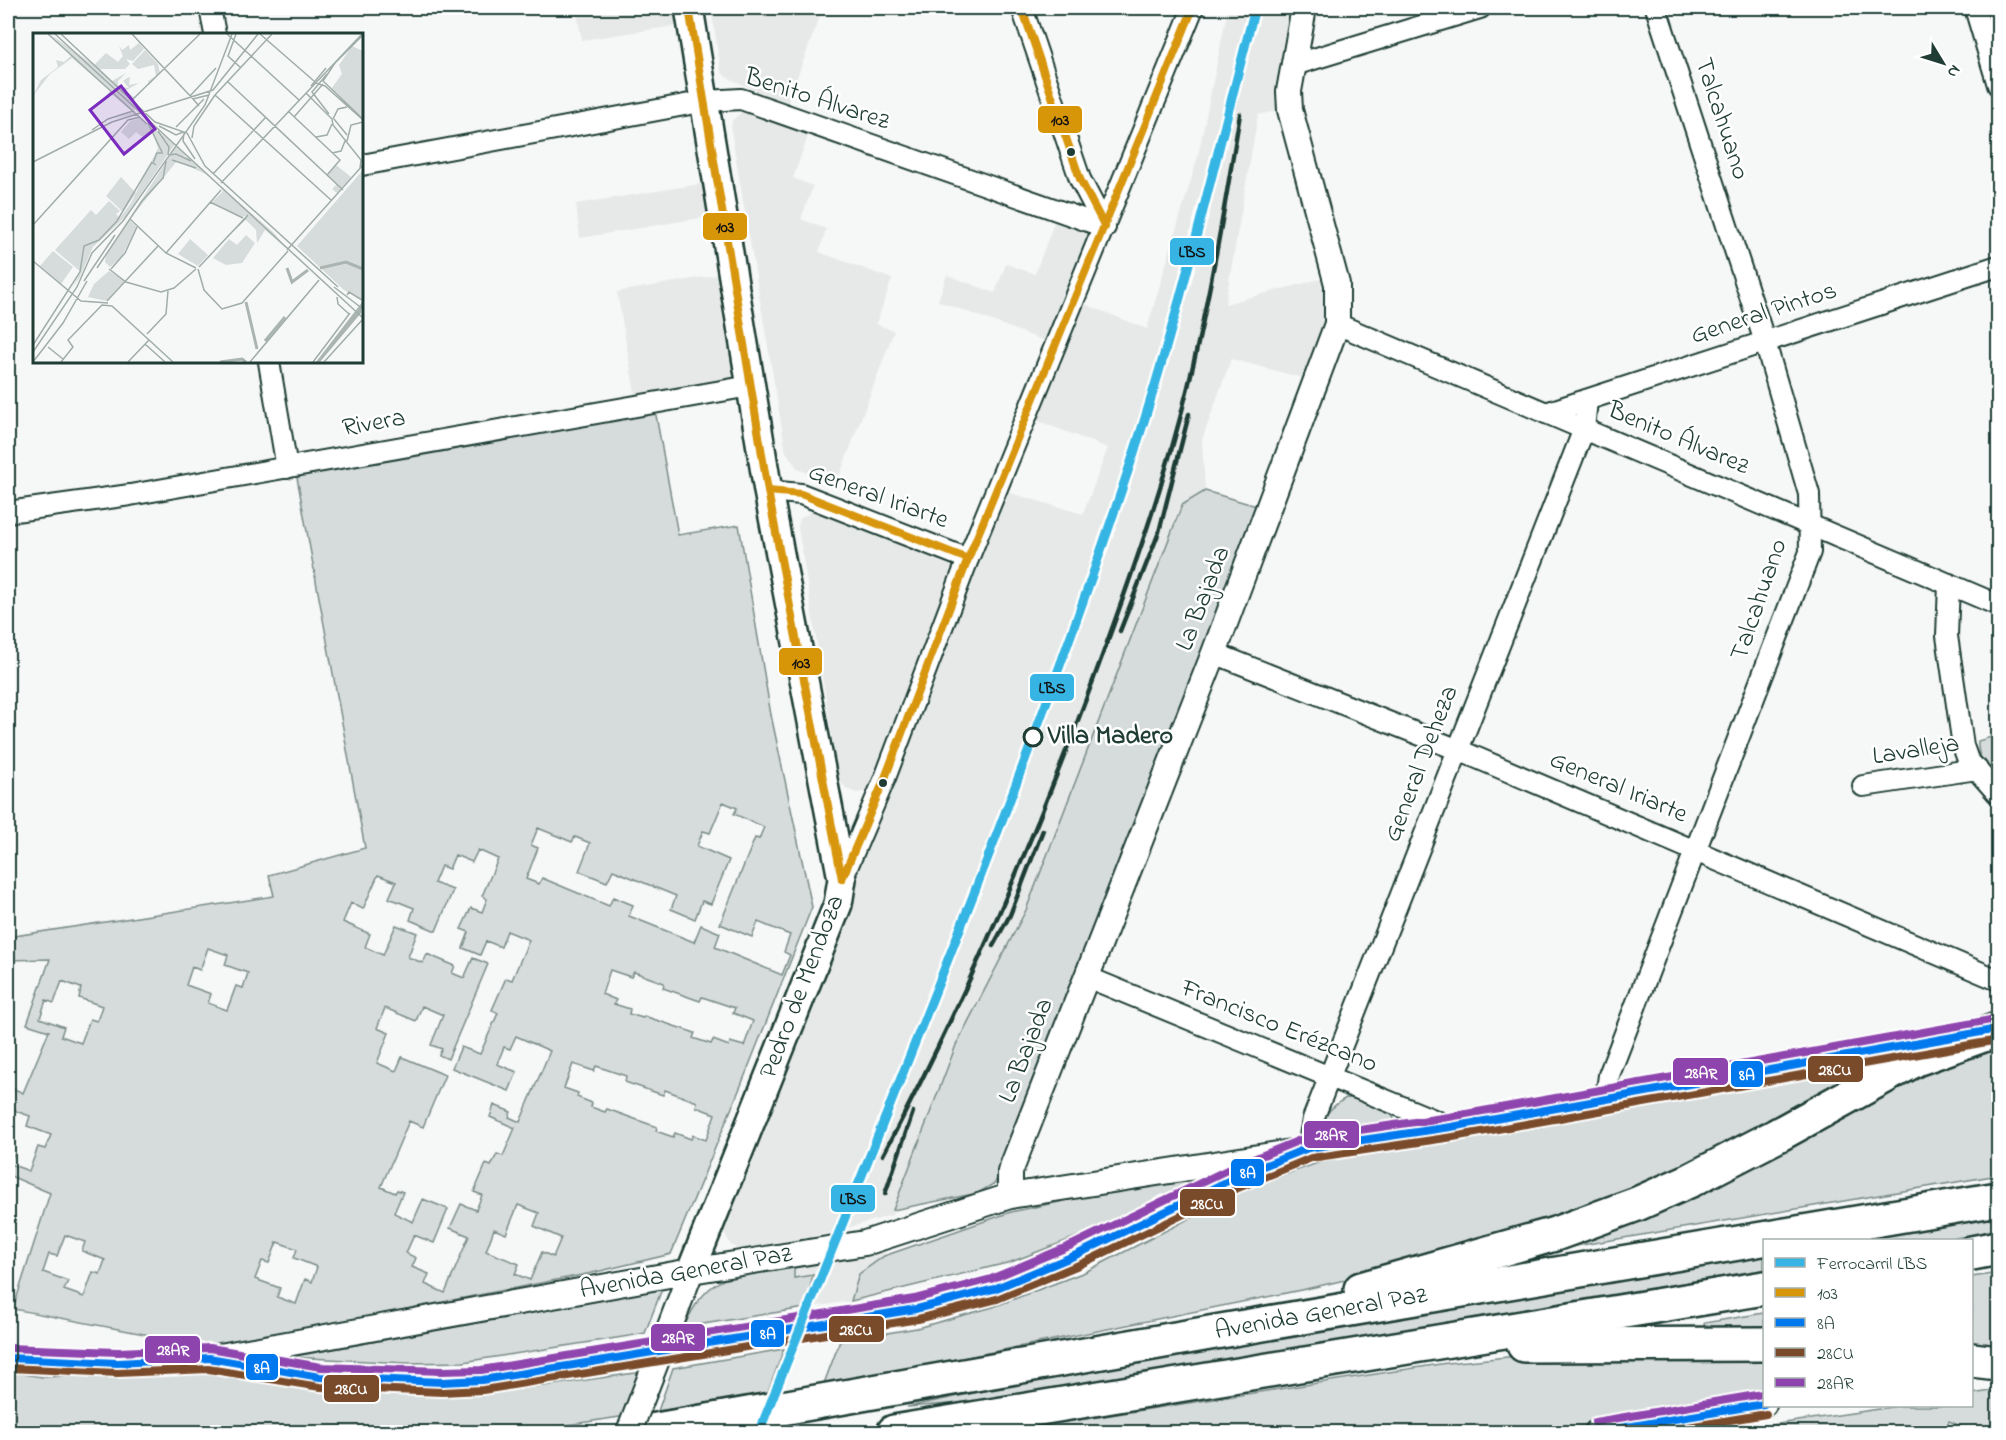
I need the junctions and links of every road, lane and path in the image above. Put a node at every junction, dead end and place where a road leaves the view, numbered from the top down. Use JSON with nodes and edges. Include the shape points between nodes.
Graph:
{"nodes":[{"id":1,"x":210,"y":8,"type":"edge"},
{"id":2,"x":689,"y":8,"type":"edge"},
{"id":3,"x":1022,"y":8,"type":"edge"},
{"id":4,"x":1193,"y":8,"type":"edge"},
{"id":5,"x":1304,"y":8,"type":"edge"},
{"id":6,"x":1480,"y":8,"type":"edge"},
{"id":7,"x":1656,"y":8,"type":"edge"},
{"id":8,"x":1975,"y":8,"type":"edge"},
{"id":9,"x":214,"y":33,"type":"edge"},
{"id":10,"x":1994,"y":55,"type":"edge"},
{"id":11,"x":1294,"y":65,"type":"junction"},
{"id":12,"x":1998,"y":85,"type":"edge"},
{"id":13,"x":706,"y":101,"type":"junction"},
{"id":14,"x":363,"y":165,"type":"edge"},
{"id":15,"x":1105,"y":226,"type":"junction"},
{"id":16,"x":1998,"y":266,"type":"edge"},
{"id":17,"x":1337,"y":324,"type":"junction"},
{"id":18,"x":1765,"y":342,"type":"junction"},
{"id":19,"x":269,"y":363,"type":"edge"},
{"id":20,"x":750,"y":386,"type":"junction"},
{"id":21,"x":1587,"y":400,"type":"junction"},
{"id":22,"x":1546,"y":413,"type":"junction"},
{"id":23,"x":1584,"y":429,"type":"junction"},
{"id":24,"x":287,"y":468,"type":"junction"},
{"id":25,"x":768,"y":491,"type":"junction"},
{"id":26,"x":8,"y":512,"type":"edge"},
{"id":27,"x":1812,"y":524,"type":"junction"},
{"id":28,"x":968,"y":560,"type":"junction"},
{"id":29,"x":1949,"y":584,"type":"junction"},
{"id":30,"x":1998,"y":604,"type":"edge"},
{"id":31,"x":1214,"y":653,"type":"junction"},
{"id":32,"x":1456,"y":749,"type":"junction"},
{"id":33,"x":1977,"y":769,"type":"junction"},
{"id":34,"x":1863,"y":786,"type":"dead end"},
{"id":35,"x":1998,"y":794,"type":"edge"},
{"id":36,"x":1695,"y":850,"type":"junction"},
{"id":37,"x":842,"y":879,"type":"junction"},
{"id":38,"x":1087,"y":977,"type":"junction"},
{"id":39,"x":1998,"y":980,"type":"edge"},
{"id":40,"x":1998,"y":1030,"type":"edge"},
{"id":41,"x":1329,"y":1077,"type":"junction"},
{"id":42,"x":1606,"y":1098,"type":"junction"},
{"id":43,"x":1451,"y":1127,"type":"junction"},
{"id":44,"x":1304,"y":1149,"type":"junction"},
{"id":45,"x":1010,"y":1196,"type":"junction"},
{"id":46,"x":1998,"y":1199,"type":"edge"},
{"id":47,"x":1998,"y":1248,"type":"edge"},
{"id":48,"x":1973,"y":1253,"type":"edge"},
{"id":49,"x":691,"y":1271,"type":"junction"},
{"id":50,"x":1763,"y":1288,"type":"edge"},
{"id":51,"x":1221,"y":1331,"type":"junction"},
{"id":52,"x":1763,"y":1344,"type":"edge"},
{"id":53,"x":1408,"y":1348,"type":"junction"},
{"id":54,"x":8,"y":1358,"type":"edge"},
{"id":55,"x":209,"y":1358,"type":"junction"},
{"id":56,"x":1973,"y":1360,"type":"edge"},
{"id":57,"x":1998,"y":1363,"type":"edge"},
{"id":58,"x":1973,"y":1369,"type":"edge"},
{"id":59,"x":1763,"y":1404,"type":"edge"},
{"id":60,"x":629,"y":1432,"type":"edge"},
{"id":61,"x":645,"y":1432,"type":"edge"},
{"id":62,"x":894,"y":1432,"type":"edge"},
{"id":63,"x":1597,"y":1432,"type":"edge"}],
"edges":[{"from":1,"to":9,"type":"street"},
{"from":2,"to":13,"type":"main road"},
{"from":3,"to":15,"type":"street","via":[[1080,179]]},
{"from":4,"to":15,"type":"street","name":"Pedro de Mendoza"},
{"from":5,"to":11,"type":"street","name":"La Bajada"},
{"from":6,"to":11,"type":"street"},
{"from":7,"to":18,"type":"street","name":"Talcahuano"},
{"from":8,"to":10,"type":"street"},
{"from":10,"to":12,"type":"street"},
{"from":11,"to":17,"type":"street","name":"La Bajada","via":[[1290,110],[1337,284]]},
{"from":13,"to":14,"type":"street","name":"Benito Álvarez"},
{"from":13,"to":15,"type":"street","name":"Benito Álvarez","via":[[741,99]]},
{"from":13,"to":20,"type":"main road"},
{"from":15,"to":28,"type":"street","name":"Pedro de Mendoza"},
{"from":16,"to":18,"type":"street","name":"General Pintos"},
{"from":17,"to":22,"type":"street","name":"Benito Álvarez"},
{"from":17,"to":31,"type":"street","name":"La Bajada"},
{"from":18,"to":21,"type":"street","name":"General Pintos"},
{"from":18,"to":27,"type":"street","name":"Talcahuano","via":[[1809,494]]},
{"from":19,"to":24,"type":"street"},
{"from":20,"to":24,"type":"street","name":"Rivera"},
{"from":20,"to":25,"type":"main road"},
{"from":21,"to":22,"type":"street","name":"General Pintos"},
{"from":21,"to":23,"type":"street","name":"General Deheza"},
{"from":22,"to":23,"type":"street","name":"Benito Álvarez"},
{"from":23,"to":27,"type":"street","name":"Benito Álvarez"},
{"from":23,"to":32,"type":"street","name":"General Deheza"},
{"from":24,"to":26,"type":"street","name":"Rivera"},
{"from":25,"to":28,"type":"street","name":"General Iriarte","via":[[801,494]]},
{"from":25,"to":37,"type":"main road"},
{"from":27,"to":29,"type":"street","name":"Benito Álvarez"},
{"from":27,"to":36,"type":"street","name":"Talcahuano","via":[[1810,552]]},
{"from":28,"to":37,"type":"street","name":"Pedro de Mendoza"},
{"from":29,"to":30,"type":"street","name":"Benito Álvarez"},
{"from":29,"to":33,"type":"street","via":[[1947,636],[1963,747]]},
{"from":31,"to":32,"type":"street","name":"General Iriarte"},
{"from":31,"to":38,"type":"street","name":"La Bajada"},
{"from":32,"to":36,"type":"street","name":"General Iriarte"},
{"from":32,"to":41,"type":"street","name":"General Deheza"},
{"from":33,"to":34,"type":"street","name":"Lavalleja"},
{"from":33,"to":35,"type":"street"},
{"from":36,"to":39,"type":"street","name":"General Iriarte"},
{"from":36,"to":42,"type":"street","name":"Talcahuano","via":[[1609,1075]]},
{"from":37,"to":49,"type":"main road","name":"Pedro de Mendoza","via":[[838,904]]},
{"from":38,"to":41,"type":"street","name":"Francisco Erézcano"},
{"from":38,"to":45,"type":"street","name":"La Bajada","via":[[1010,1172]]},
{"from":40,"to":42,"type":"street","name":"Avenida General Paz"},
{"from":40,"to":51,"type":"highway","via":[[1916,1059],[1765,1142],[1637,1204],[1555,1234]]},
{"from":41,"to":43,"type":"street","name":"Francisco Erézcano"},
{"from":41,"to":44,"type":"street","name":"General Deheza"},
{"from":42,"to":43,"type":"street","name":"Avenida General Paz"},
{"from":43,"to":44,"type":"street","name":"Avenida General Paz"},
{"from":44,"to":45,"type":"street","name":"Avenida General Paz"},
{"from":44,"to":55,"type":"street","name":"Avenida General Paz","via":[[1234,1178],[1034,1274],[994,1289],[916,1309],[482,1380],[320,1377]]},
{"from":45,"to":49,"type":"street","name":"Avenida General Paz","via":[[865,1243]]},
{"from":46,"to":51,"type":"highway","name":"Avenida General Paz"},
{"from":47,"to":48,"type":"highway"},
{"from":49,"to":55,"type":"street","name":"Avenida General Paz"},
{"from":49,"to":60,"type":"street","name":"Pedro de Mendoza","bridge":true},
{"from":50,"to":53,"type":"highway","name":"Avenida General Paz"},
{"from":51,"to":61,"type":"highway","name":"Avenida General Paz"},
{"from":52,"to":53,"type":"highway"},
{"from":53,"to":62,"type":"highway","name":"Avenida General Paz"},
{"from":54,"to":55,"type":"street","name":"Avenida General Paz","via":[[118,1363]]},
{"from":56,"to":57,"type":"highway"},
{"from":57,"to":58,"type":"street"},
{"from":59,"to":63,"type":"street"}]}
